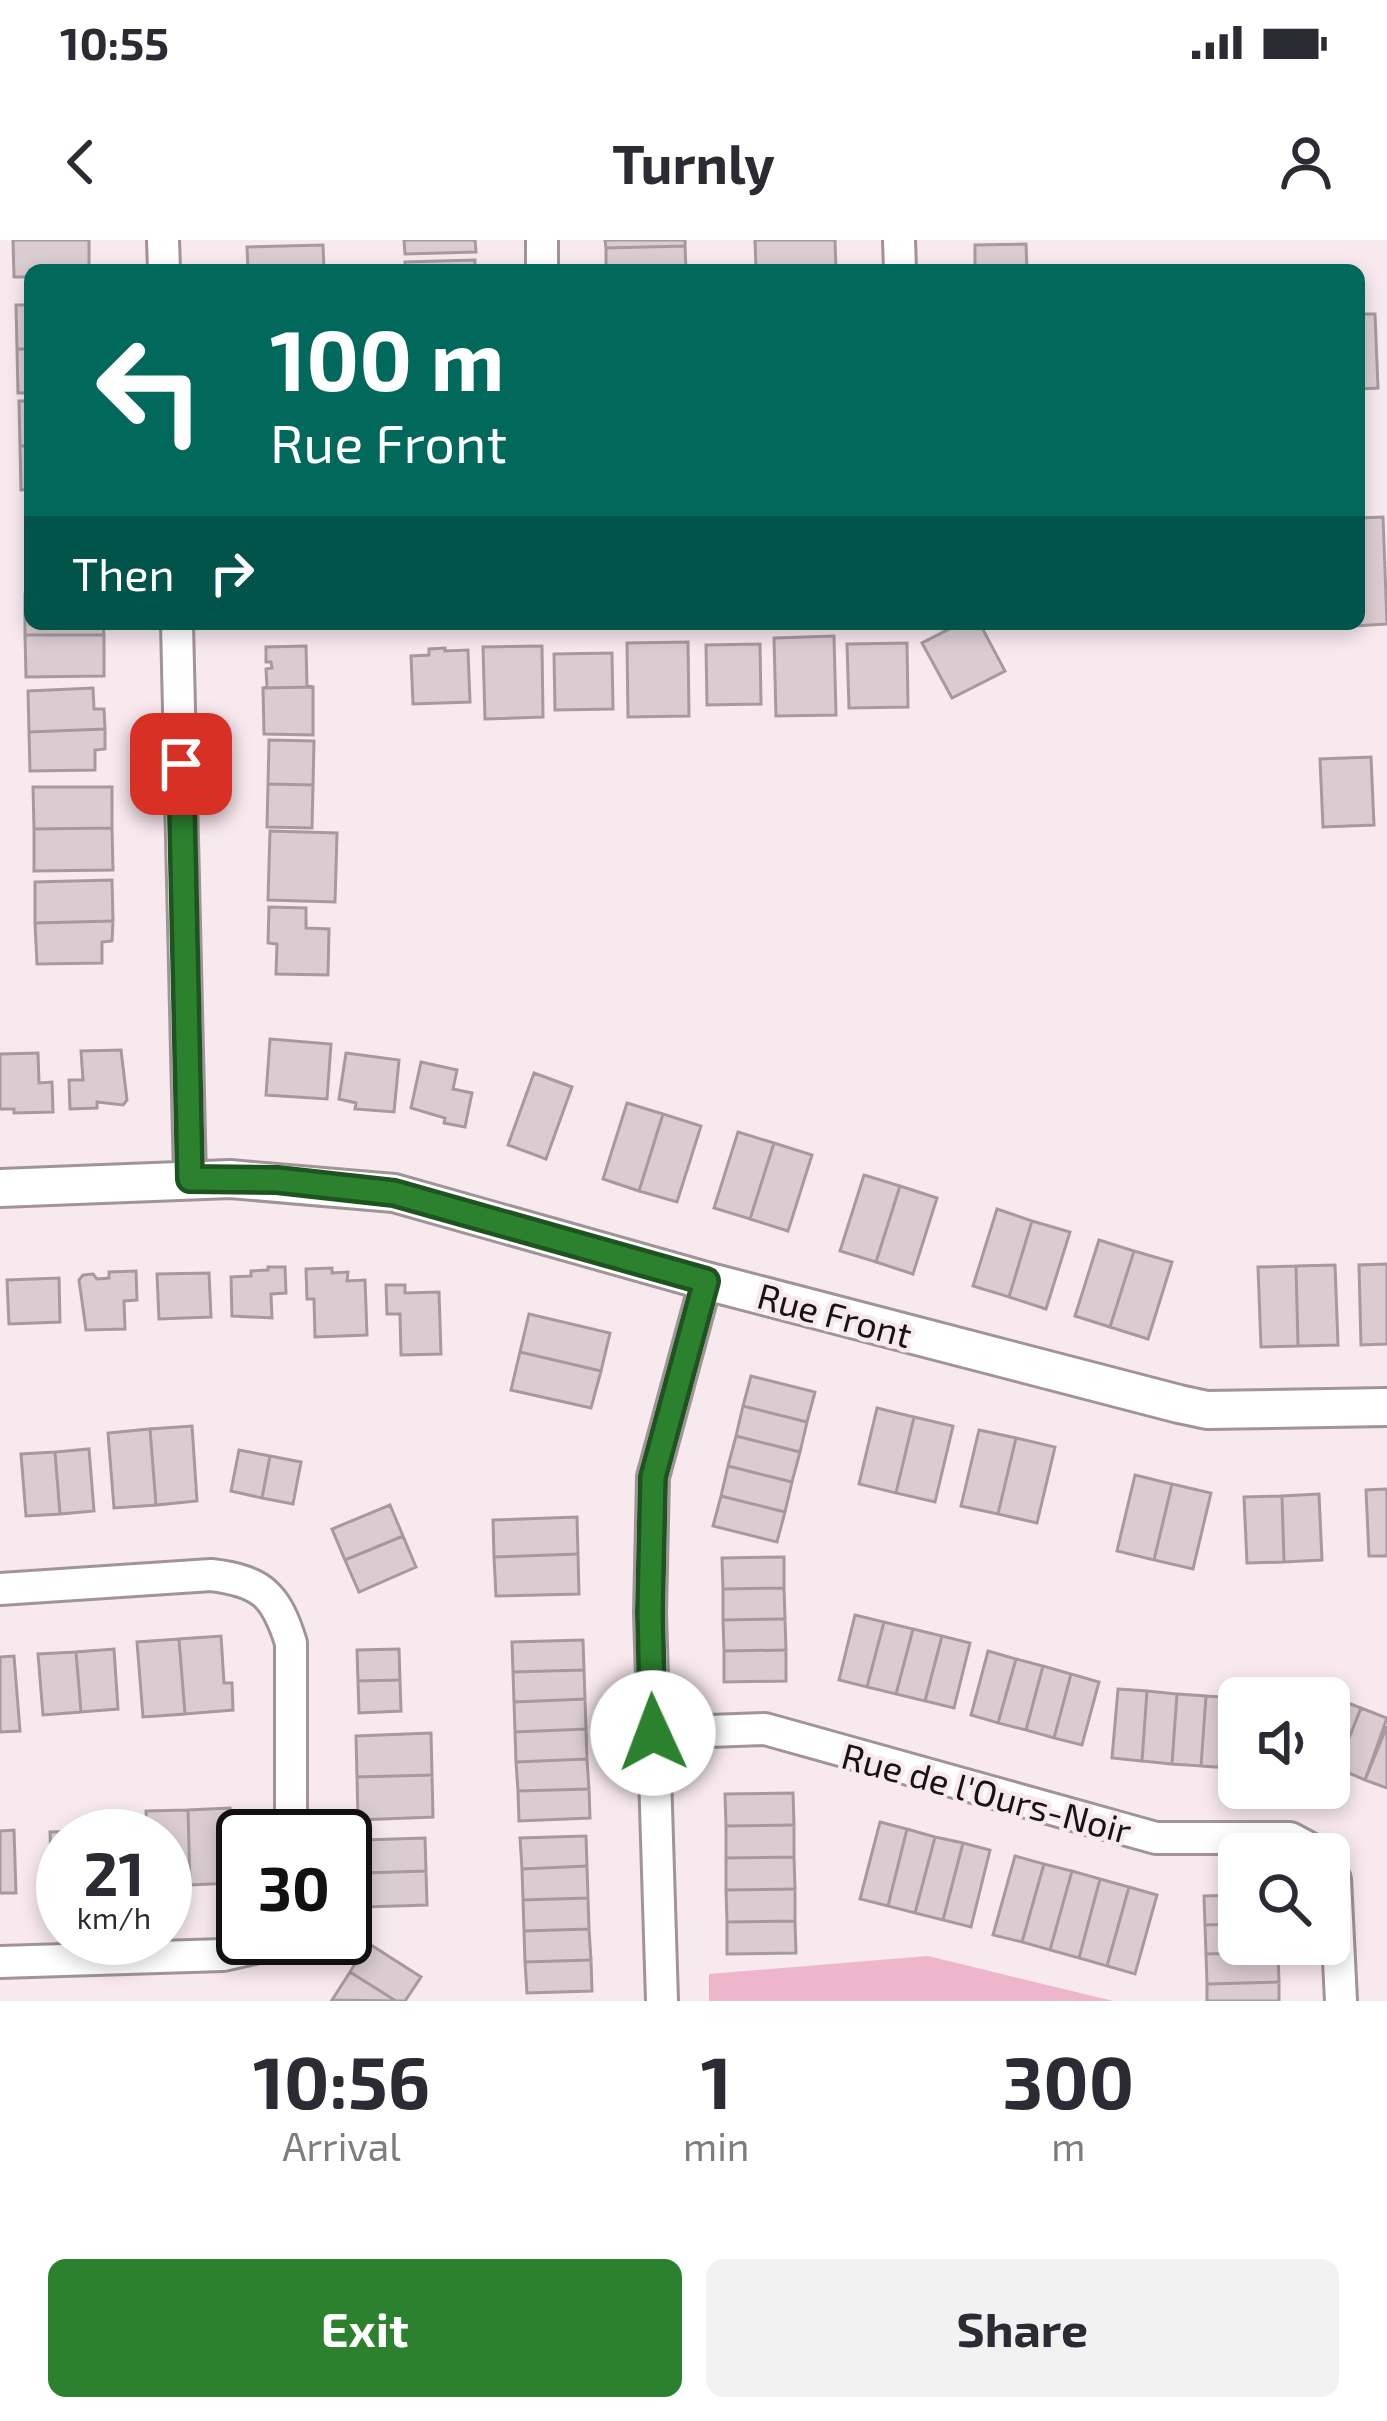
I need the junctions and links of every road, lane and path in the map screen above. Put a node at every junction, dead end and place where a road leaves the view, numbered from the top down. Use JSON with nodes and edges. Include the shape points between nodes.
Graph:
{"nodes":[{"id":1,"x":177,"y":630,"type":"edge"},
{"id":2,"x":190,"y":1179,"type":"junction"},
{"id":3,"x":0,"y":1188,"type":"edge"},
{"id":4,"x":706,"y":1281,"type":"junction"},
{"id":5,"x":1387,"y":1408,"type":"edge"},
{"id":6,"x":0,"y":1588,"type":"edge"},
{"id":7,"x":653,"y":1733,"type":"junction"},
{"id":8,"x":292,"y":1809,"type":"edge"},
{"id":9,"x":1218,"y":1838,"type":"edge"},
{"id":10,"x":216,"y":1955,"type":"edge"},
{"id":11,"x":0,"y":1962,"type":"edge"},
{"id":12,"x":1339,"y":1965,"type":"edge"},
{"id":13,"x":662,"y":2001,"type":"edge"},
{"id":14,"x":1341,"y":2001,"type":"edge"}],
"edges":[{"from":1,"to":2,"type":"street"},
{"from":2,"to":3,"type":"street","name":"Rue Front"},
{"from":2,"to":4,"type":"street","name":"Rue Front","via":[[394,1193]]},
{"from":4,"to":5,"type":"street","name":"Rue Front","via":[[1207,1410]]},
{"from":4,"to":7,"type":"street","via":[[653,1477]]},
{"from":6,"to":8,"type":"street","via":[[211,1575],[263,1589],[291,1643]]},
{"from":7,"to":9,"type":"street","name":"Rue de l'Ours-Noir","via":[[765,1730],[1156,1838]]},
{"from":7,"to":13,"type":"street"},
{"from":10,"to":11,"type":"street"},
{"from":12,"to":14,"type":"street"}]}
